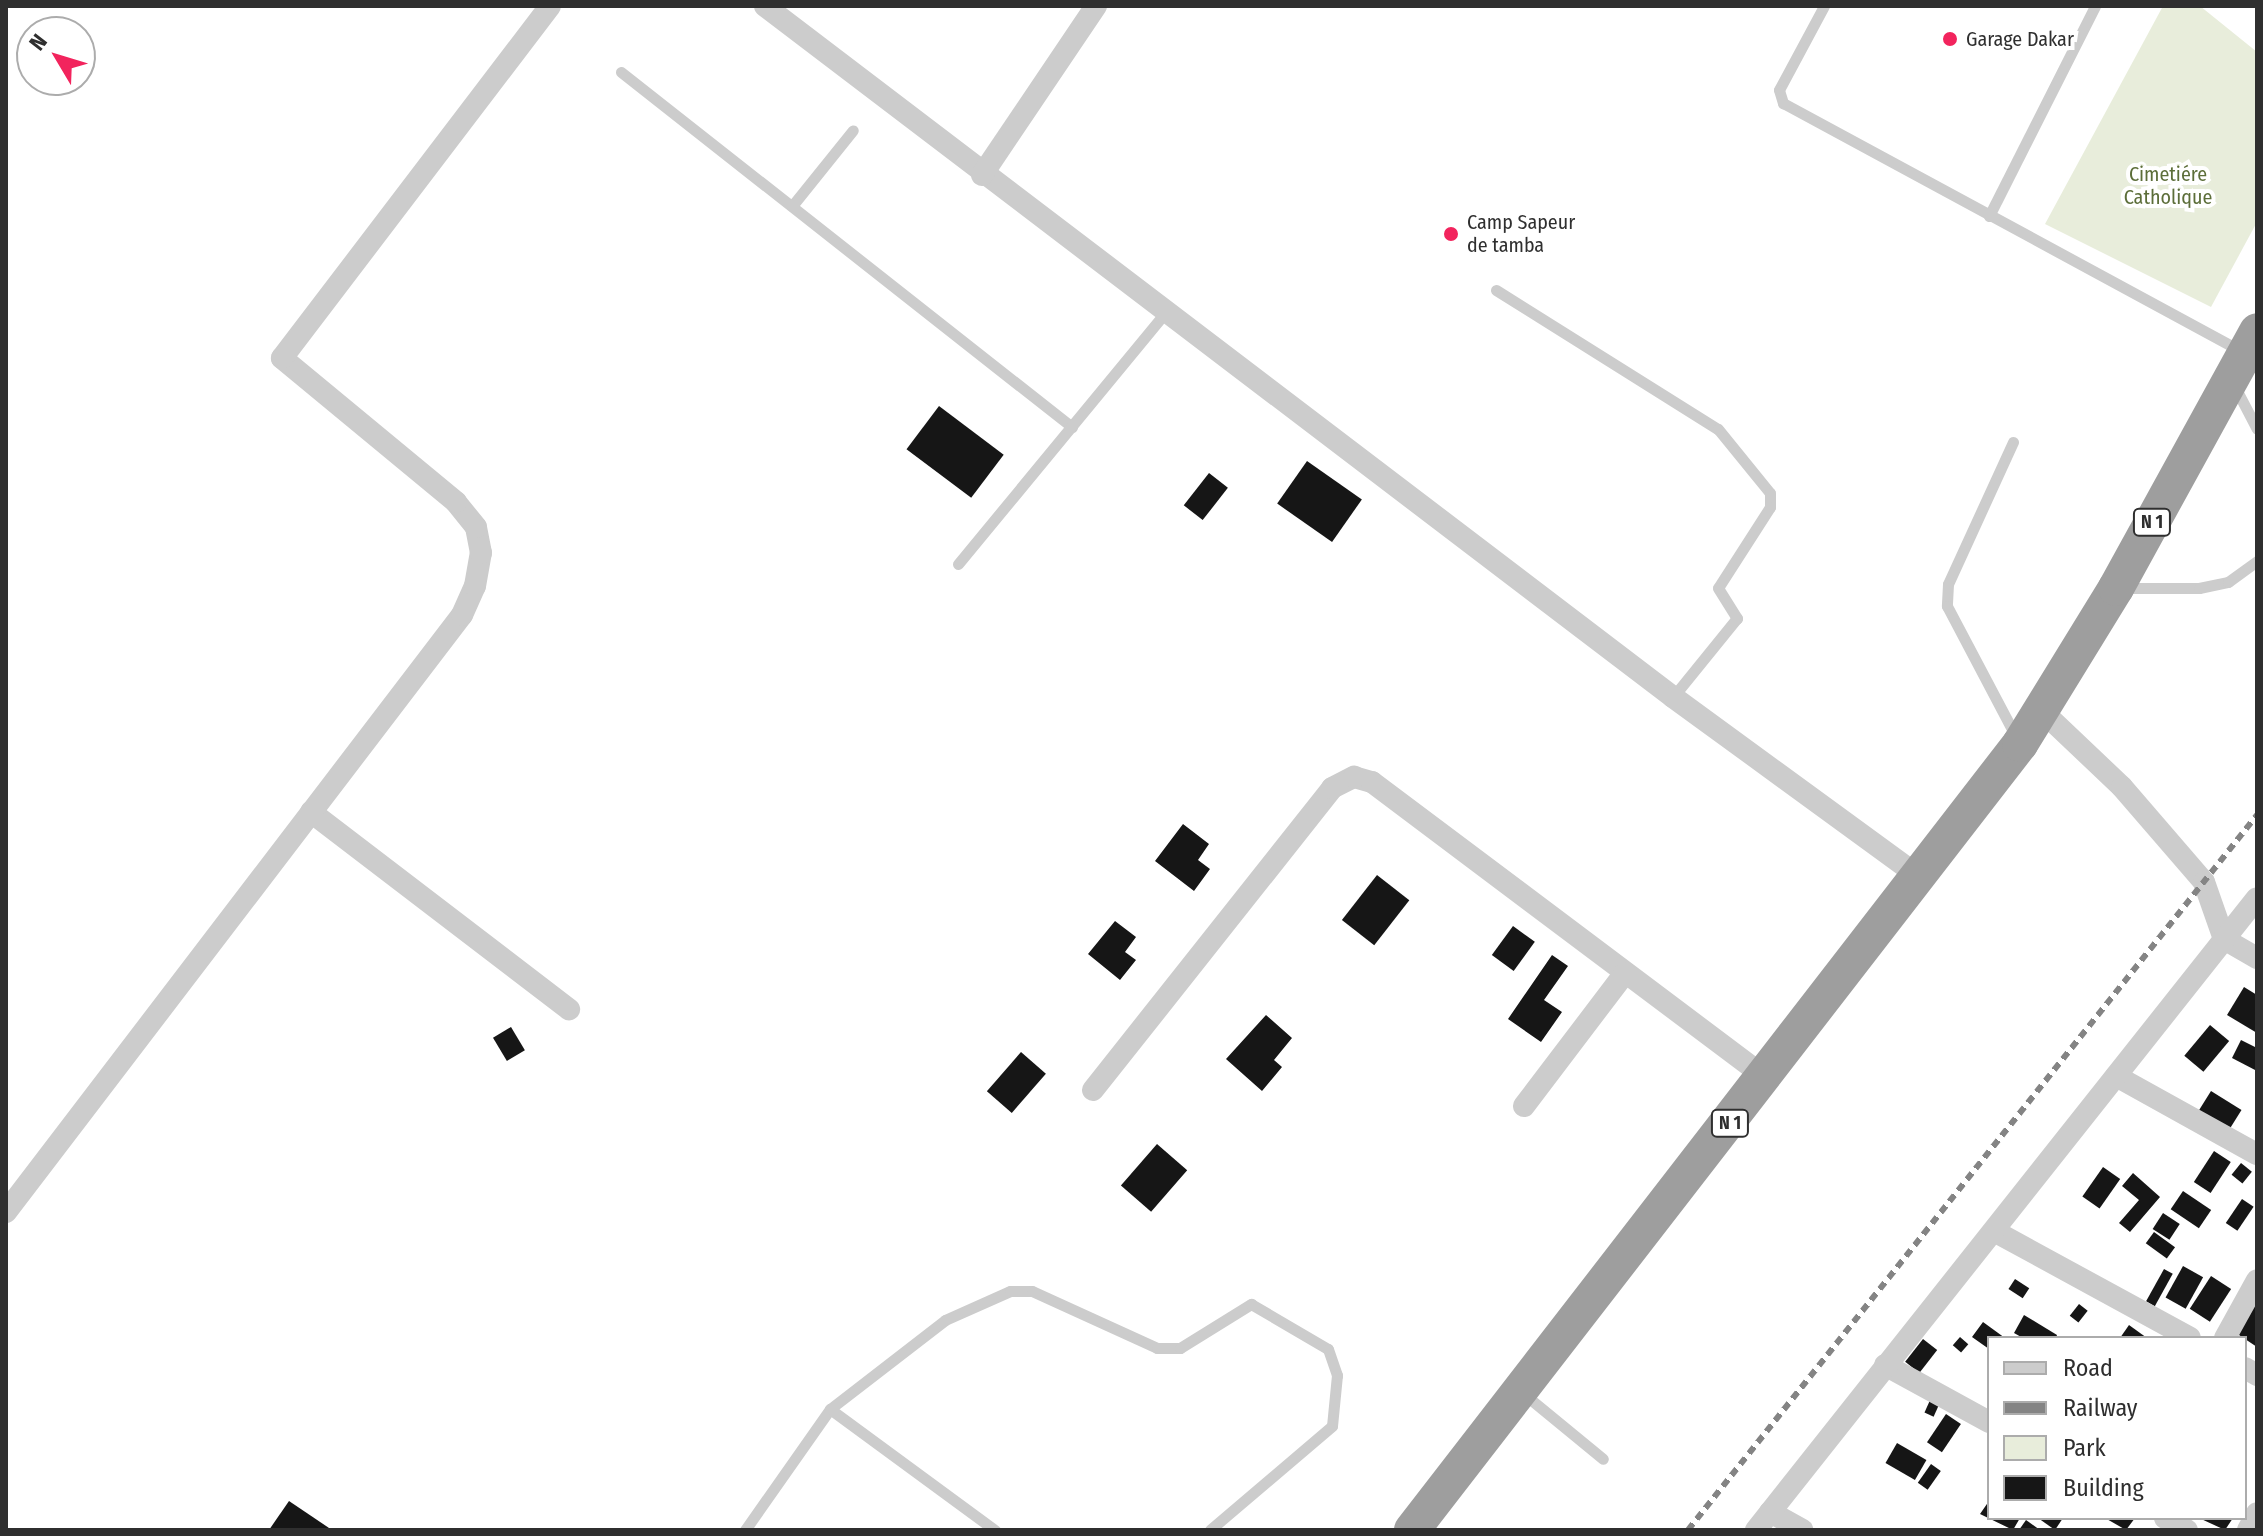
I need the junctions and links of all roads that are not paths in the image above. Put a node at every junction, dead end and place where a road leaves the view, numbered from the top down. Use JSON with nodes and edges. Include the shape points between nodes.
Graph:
{"nodes":[{"id":1,"x":550,"y":6,"type":"edge"},
{"id":2,"x":765,"y":6,"type":"edge"},
{"id":3,"x":1096,"y":6,"type":"edge"},
{"id":4,"x":1824,"y":6,"type":"edge"},
{"id":5,"x":2095,"y":6,"type":"edge"},
{"id":6,"x":621,"y":72,"type":"dead end"},
{"id":7,"x":853,"y":130,"type":"dead end"},
{"id":8,"x":982,"y":175,"type":"junction"},
{"id":9,"x":792,"y":206,"type":"junction"},
{"id":10,"x":1989,"y":216,"type":"junction"},
{"id":11,"x":1496,"y":290,"type":"dead end"},
{"id":12,"x":1165,"y":313,"type":"junction"},
{"id":13,"x":2244,"y":355,"type":"edge"},
{"id":14,"x":1072,"y":427,"type":"junction"},
{"id":15,"x":2257,"y":429,"type":"edge"},
{"id":16,"x":2013,"y":442,"type":"dead end"},
{"id":17,"x":2257,"y":561,"type":"edge"},
{"id":18,"x":958,"y":564,"type":"dead end"},
{"id":19,"x":2116,"y":588,"type":"junction"},
{"id":20,"x":1673,"y":697,"type":"junction"},
{"id":21,"x":2042,"y":711,"type":"junction"},
{"id":22,"x":2020,"y":744,"type":"junction"},
{"id":23,"x":311,"y":812,"type":"junction"},
{"id":24,"x":1920,"y":877,"type":"junction"},
{"id":25,"x":2257,"y":898,"type":"edge"},
{"id":26,"x":2224,"y":939,"type":"junction"},
{"id":27,"x":2257,"y":958,"type":"edge"},
{"id":28,"x":1625,"y":973,"type":"junction"},
{"id":29,"x":569,"y":1009,"type":"dead end"},
{"id":30,"x":2116,"y":1076,"type":"junction"},
{"id":31,"x":1766,"y":1078,"type":"junction"},
{"id":32,"x":1093,"y":1090,"type":"dead end"},
{"id":33,"x":1524,"y":1106,"type":"dead end"},
{"id":34,"x":2257,"y":1154,"type":"edge"},
{"id":35,"x":6,"y":1212,"type":"edge"},
{"id":36,"x":1994,"y":1231,"type":"junction"},
{"id":37,"x":2257,"y":1280,"type":"edge"},
{"id":38,"x":2186,"y":1336,"type":"edge"},
{"id":39,"x":2226,"y":1336,"type":"edge"},
{"id":40,"x":1885,"y":1365,"type":"junction"},
{"id":41,"x":1521,"y":1391,"type":"junction"},
{"id":42,"x":830,"y":1409,"type":"junction"},
{"id":43,"x":1987,"y":1421,"type":"edge"},
{"id":44,"x":1603,"y":1459,"type":"dead end"},
{"id":45,"x":2257,"y":1513,"type":"edge"},
{"id":46,"x":2169,"y":1520,"type":"edge"},
{"id":47,"x":1763,"y":1521,"type":"edge"},
{"id":48,"x":745,"y":1530,"type":"edge"},
{"id":49,"x":995,"y":1530,"type":"edge"},
{"id":50,"x":1210,"y":1530,"type":"edge"},
{"id":51,"x":1412,"y":1530,"type":"edge"},
{"id":52,"x":1802,"y":1530,"type":"edge"},
{"id":53,"x":2187,"y":1530,"type":"edge"},
{"id":54,"x":2248,"y":1530,"type":"edge"}],
"edges":[{"from":1,"to":23,"type":"street","via":[[284,348],[285,365],[456,502],[476,527],[481,553],[462,615]]},
{"from":2,"to":8,"type":"street"},
{"from":3,"to":8,"type":"street"},
{"from":4,"to":10,"type":"lane","via":[[1779,90],[1783,103]]},
{"from":5,"to":10,"type":"lane"},
{"from":6,"to":9,"type":"lane"},
{"from":7,"to":9,"type":"lane"},
{"from":8,"to":12,"type":"street"},
{"from":9,"to":14,"type":"lane"},
{"from":10,"to":13,"type":"lane"},
{"from":11,"to":20,"type":"lane","via":[[1718,429],[1770,493],[1770,507],[1718,588],[1737,618]]},
{"from":12,"to":14,"type":"lane"},
{"from":12,"to":20,"type":"street"},
{"from":13,"to":15,"type":"lane"},
{"from":13,"to":19,"type":"highway","number":"N 1"},
{"from":14,"to":18,"type":"lane"},
{"from":16,"to":22,"type":"lane","via":[[1948,584],[1947,606]]},
{"from":17,"to":19,"type":"lane","via":[[2228,582],[2199,588]]},
{"from":19,"to":21,"type":"highway","number":"N 1"},
{"from":20,"to":24,"type":"street"},
{"from":21,"to":22,"type":"highway","number":"N 1"},
{"from":21,"to":26,"type":"street","via":[[2122,787],[2204,882]]},
{"from":22,"to":24,"type":"highway","number":"N 1"},
{"from":23,"to":29,"type":"street"},
{"from":23,"to":35,"type":"street"},
{"from":24,"to":31,"type":"highway","number":"N 1"},
{"from":25,"to":26,"type":"street"},
{"from":26,"to":27,"type":"street"},
{"from":26,"to":30,"type":"street"},
{"from":28,"to":31,"type":"street"},
{"from":28,"to":32,"type":"street","via":[[1372,782],[1354,777],[1332,788]]},
{"from":28,"to":33,"type":"street"},
{"from":30,"to":34,"type":"street"},
{"from":30,"to":36,"type":"street"},
{"from":31,"to":41,"type":"highway","number":"N 1"},
{"from":36,"to":38,"type":"street"},
{"from":36,"to":40,"type":"street"},
{"from":37,"to":39,"type":"street"},
{"from":40,"to":43,"type":"street"},
{"from":40,"to":47,"type":"street"},
{"from":41,"to":44,"type":"lane"},
{"from":41,"to":51,"type":"highway","number":"N 1"},
{"from":42,"to":48,"type":"lane"},
{"from":42,"to":49,"type":"lane"},
{"from":42,"to":50,"type":"lane","via":[[945,1320],[1010,1291],[1032,1291],[1157,1348],[1180,1348],[1241,1307],[1264,1307],[1328,1349],[1337,1375],[1336,1411],[1332,1426]]},
{"from":45,"to":54,"type":"street"},
{"from":46,"to":53,"type":"street"},
{"from":47,"to":52,"type":"street"}]}
